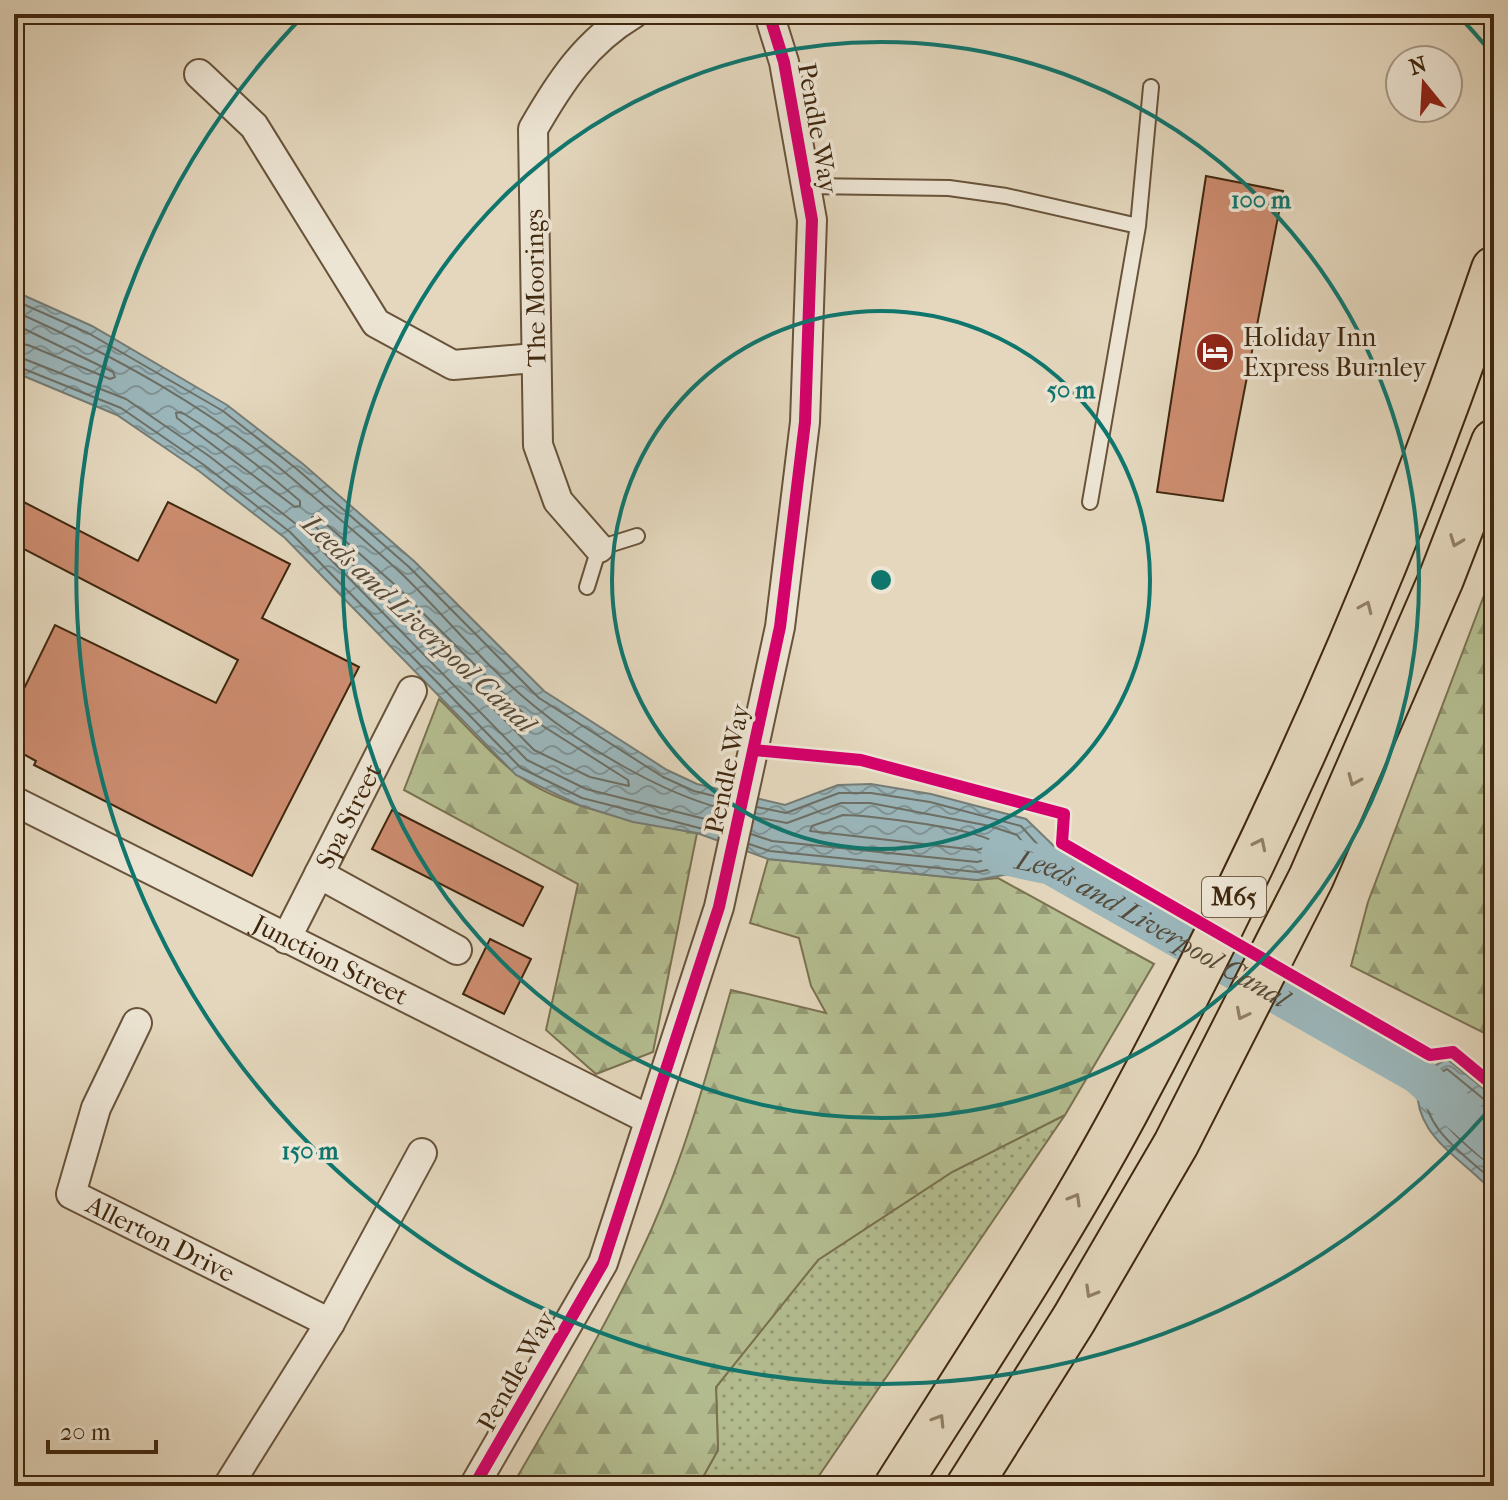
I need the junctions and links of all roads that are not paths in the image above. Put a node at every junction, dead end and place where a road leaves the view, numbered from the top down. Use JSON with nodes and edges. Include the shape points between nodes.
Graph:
{"nodes":[{"id":1,"x":633,"y":14,"type":"edge"},
{"id":2,"x":769,"y":14,"type":"edge"},
{"id":3,"x":596,"y":23,"type":"edge"},
{"id":4,"x":199,"y":74,"type":"dead end"},
{"id":5,"x":1151,"y":87,"type":"dead end"},
{"id":6,"x":806,"y":186,"type":"junction"},
{"id":7,"x":1138,"y":226,"type":"junction"},
{"id":8,"x":1494,"y":269,"type":"edge"},
{"id":9,"x":535,"y":358,"type":"junction"},
{"id":10,"x":1494,"y":442,"type":"edge"},
{"id":11,"x":1090,"y":502,"type":"dead end"},
{"id":12,"x":637,"y":536,"type":"dead end"},
{"id":13,"x":599,"y":548,"type":"junction"},
{"id":14,"x":587,"y":587,"type":"dead end"},
{"id":15,"x":412,"y":691,"type":"dead end"},
{"id":16,"x":14,"y":801,"type":"edge"},
{"id":17,"x":319,"y":874,"type":"junction"},
{"id":18,"x":286,"y":939,"type":"junction"},
{"id":19,"x":457,"y":950,"type":"dead end"},
{"id":20,"x":137,"y":1023,"type":"dead end"},
{"id":21,"x":648,"y":1119,"type":"junction"},
{"id":22,"x":422,"y":1153,"type":"dead end"},
{"id":23,"x":330,"y":1323,"type":"junction"},
{"id":24,"x":1016,"y":1413,"type":"junction"},
{"id":25,"x":228,"y":1486,"type":"edge"},
{"id":26,"x":474,"y":1486,"type":"edge"},
{"id":27,"x":897,"y":1486,"type":"edge"},
{"id":28,"x":969,"y":1486,"type":"edge"},
{"id":29,"x":987,"y":1486,"type":"edge"}],
"edges":[{"from":1,"to":3,"type":"street","name":"The Moorings"},
{"from":2,"to":6,"type":"street","name":"Pendle Way","via":[[784,62]]},
{"from":3,"to":9,"type":"street","name":"The Moorings","via":[[533,129]]},
{"from":4,"to":9,"type":"street","via":[[254,126],[376,323],[453,365]]},
{"from":5,"to":7,"type":"lane"},
{"from":6,"to":7,"type":"lane","via":[[949,188]]},
{"from":6,"to":21,"type":"street","name":"Pendle Way","via":[[812,220],[805,422],[780,627],[719,907]]},
{"from":7,"to":11,"type":"lane"},
{"from":27,"to":8,"type":"highway","number":"M65","one_way":true,"via":[[1019,1295],[1125,1114],[1263,840],[1380,575]]},
{"from":9,"to":13,"type":"street","name":"The Moorings","via":[[538,445],[558,501]]},
{"from":10,"to":24,"type":"highway","number":"M65","one_way":true,"via":[[1441,579],[1311,878],[1176,1144]]},
{"from":12,"to":13,"type":"lane"},
{"from":13,"to":14,"type":"lane"},
{"from":15,"to":17,"type":"street","name":"Spa Street"},
{"from":16,"to":18,"type":"street","name":"Junction Street"},
{"from":17,"to":18,"type":"street","name":"Spa Street"},
{"from":17,"to":19,"type":"street"},
{"from":18,"to":21,"type":"street","name":"Junction Street"},
{"from":20,"to":23,"type":"street","name":"Allerton Drive","via":[[96,1108],[71,1194]]},
{"from":21,"to":26,"type":"street","name":"Pendle Way","via":[[603,1263]]},
{"from":22,"to":23,"type":"street"},
{"from":23,"to":25,"type":"street"},
{"from":24,"to":28,"type":"highway","number":"M65"},
{"from":24,"to":29,"type":"highway"}]}
